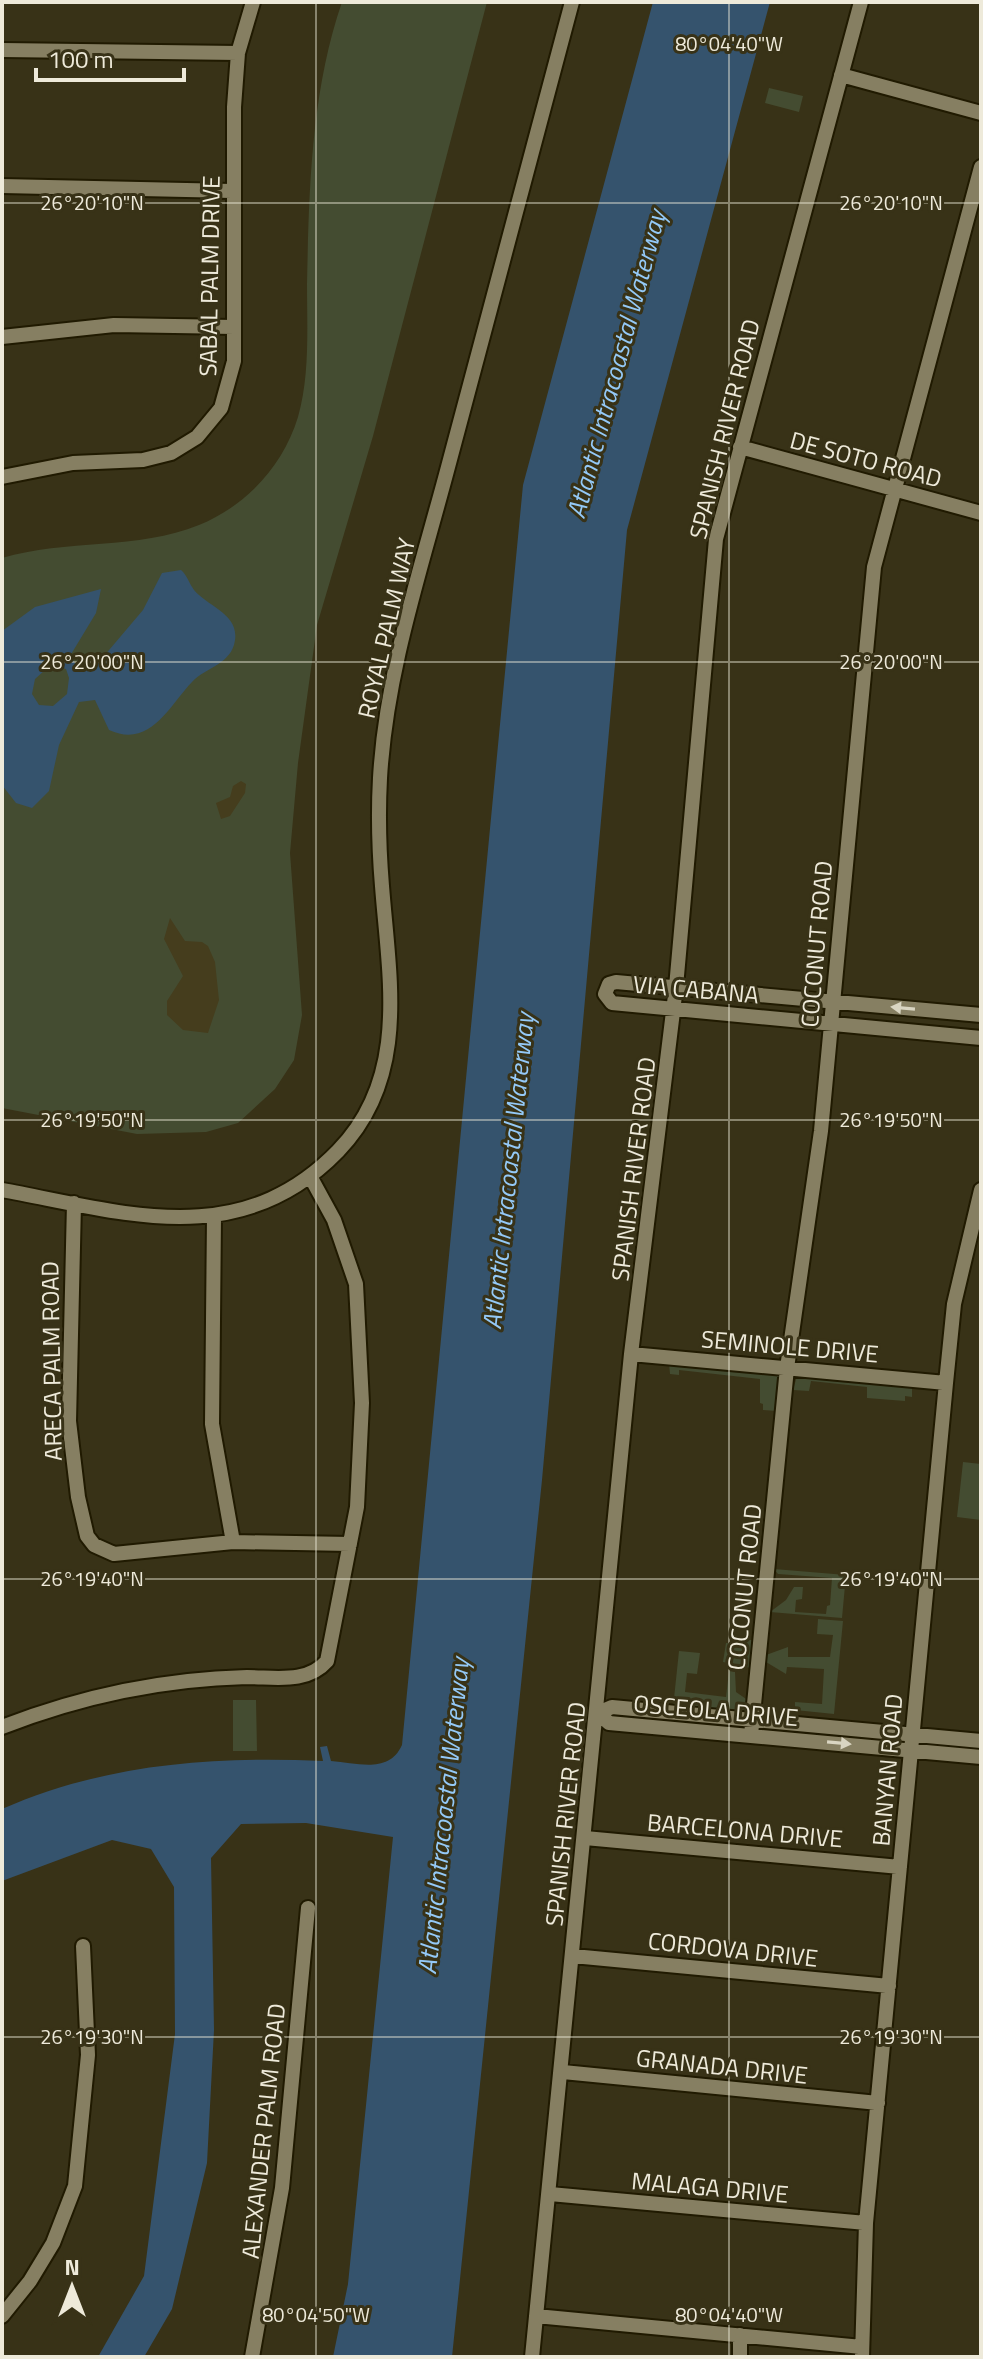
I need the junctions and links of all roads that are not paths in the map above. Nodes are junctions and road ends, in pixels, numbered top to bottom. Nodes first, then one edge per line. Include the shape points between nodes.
1 (253, 2) edge
2 (572, 2) edge
3 (861, 2) edge
4 (2, 50) edge
5 (238, 53) junction
6 (841, 75) junction
7 (981, 113) edge
8 (981, 167) edge
9 (2, 186) edge
10 (232, 191) junction
11 (234, 327) junction
12 (3, 333) edge
13 (740, 447) junction
14 (2, 477) edge
15 (893, 489) junction
16 (981, 513) edge
17 (676, 987) junction
18 (833, 1001) junction
19 (674, 1010) junction
20 (981, 1015) edge
21 (831, 1024) junction
22 (981, 1038) edge
23 (310, 1176) junction
24 (2, 1190) edge
25 (981, 1190) edge
26 (74, 1203) junction
27 (214, 1217) junction
28 (631, 1354) junction
29 (787, 1368) junction
30 (946, 1383) junction
31 (233, 1542) junction
32 (350, 1544) junction
33 (598, 1713) junction
34 (4, 1721) edge
35 (752, 1728) junction
36 (981, 1741) edge
37 (912, 1743) junction
38 (981, 1757) edge
39 (585, 1838) junction
40 (900, 1867) junction
41 (308, 1908) dead end
42 (83, 1946) dead end
43 (573, 1956) junction
44 (889, 1986) junction
45 (563, 2072) junction
46 (878, 2103) junction
47 (550, 2194) junction
48 (866, 2223) junction
49 (2, 2316) edge
50 (536, 2316) junction
51 (740, 2335) junction
52 (862, 2352) edge
53 (252, 2357) edge
54 (532, 2357) edge
55 (740, 2357) edge

1 - 5 street, SABAL PALM DRIVE
2 - 23 street, ROYAL PALM WAY via 390,692 379,815 392,1001 385,1067 357,1126
3 - 6 street, SPANISH RIVER ROAD
4 - 5 street
5 - 10 street, SABAL PALM DRIVE
6 - 7 street
6 - 13 street, SPANISH RIVER ROAD
8 - 15 street, COCONUT ROAD
9 - 10 street
10 - 11 street, SABAL PALM DRIVE
11 - 12 street via 114,325
11 - 14 street, SABAL PALM DRIVE via 226,399 189,443 152,459 73,463
13 - 15 street, DE SOTO ROAD
13 - 17 street, SPANISH RIVER ROAD via 716,539
15 - 16 street, DE SOTO ROAD
15 - 18 street, COCONUT ROAD via 874,567
17 - 18 street, VIA CABANA
17 - 19 street, SPANISH RIVER ROAD
17 - 19 street, VIA CABANA via 616,982 605,994 612,1003
20 -> 18 street, VIA CABANA
18 - 21 street, COCONUT ROAD
19 - 21 street, VIA CABANA
19 - 28 street, SPANISH RIVER ROAD
21 - 22 street, VIA CABANA
21 - 29 street, COCONUT ROAD
23 - 27 street, ROYAL PALM WAY via 265,1202
23 - 32 street via 334,1220 356,1284 362,1456
24 - 26 street, ROYAL PALM WAY
25 - 30 street, BANYAN ROAD via 956,1292
26 - 27 street, ROYAL PALM WAY via 157,1218
26 - 31 street, ARECA PALM ROAD via 69,1421 87,1536 114,1554
27 - 31 street via 212,1424
28 - 29 street, SEMINOLE DRIVE
28 - 33 street, SPANISH RIVER ROAD
29 - 30 street, SEMINOLE DRIVE
29 - 35 street, COCONUT ROAD
30 - 37 street, BANYAN ROAD
31 - 32 street, ARECA PALM ROAD
32 - 34 street via 331,1651 317,1671 300,1677 203,1680 148,1688
33 - 35 street, OSCEOLA DRIVE via 612,1707
33 - 39 street, SPANISH RIVER ROAD
35 - 37 street, OSCEOLA DRIVE
36 - 37 street, OSCEOLA DRIVE
37 - 38 street, OSCEOLA DRIVE
37 - 40 street, BANYAN ROAD
39 - 40 street, BARCELONA DRIVE
39 - 43 street, SPANISH RIVER ROAD
40 - 44 street, BANYAN ROAD
41 - 53 street, ALEXANDER PALM ROAD via 282,2188
42 - 49 street via 88,2055 75,2186 53,2243
43 - 44 street, CORDOVA DRIVE
43 - 45 street, SPANISH RIVER ROAD
44 - 46 street, BANYAN ROAD
45 - 46 street, GRANADA DRIVE
45 - 47 street, SPANISH RIVER ROAD
46 - 48 street, BANYAN ROAD
47 - 48 street, MALAGA DRIVE
47 - 50 street, SPANISH RIVER ROAD
48 - 52 street, BANYAN ROAD
50 - 51 street
50 - 54 street, SPANISH RIVER ROAD
51 - 52 street
51 - 55 street

